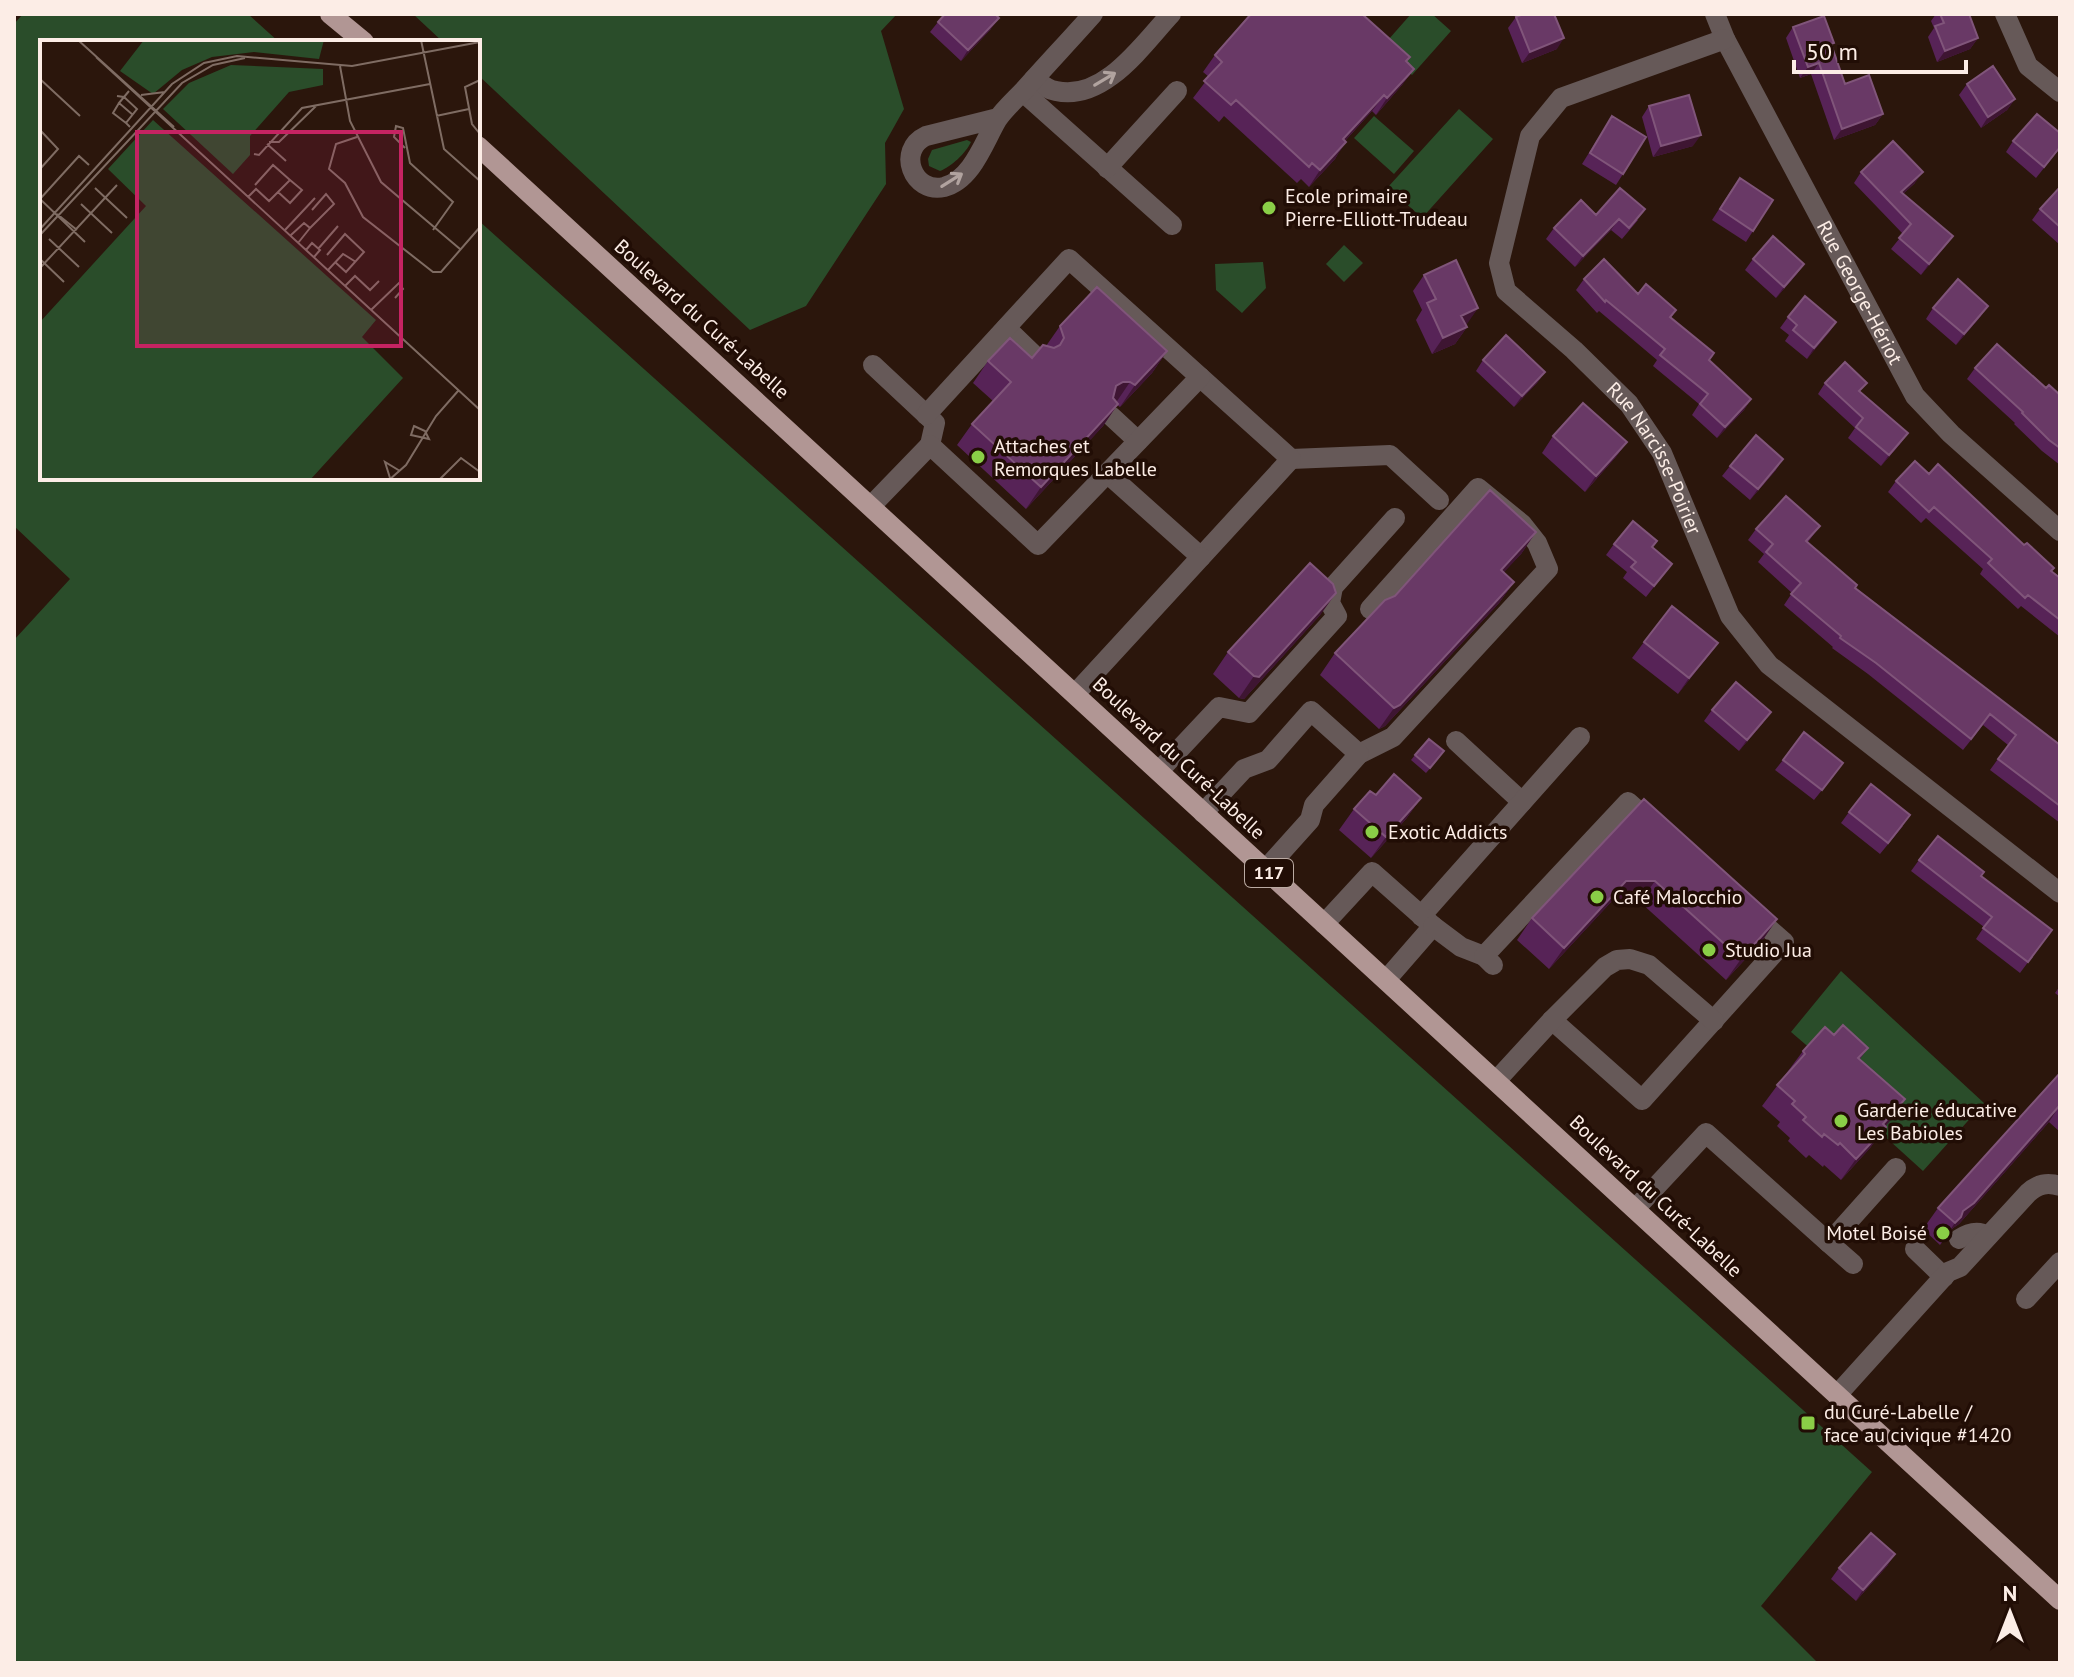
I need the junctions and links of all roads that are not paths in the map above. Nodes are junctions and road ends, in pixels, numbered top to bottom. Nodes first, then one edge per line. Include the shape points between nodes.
1 (330, 14) edge
2 (1093, 14) edge
3 (1171, 14) edge
4 (1715, 14) edge
5 (2005, 14) edge
6 (350, 28) edge
7 (1725, 39) junction
8 (1028, 85) junction
9 (1177, 91) dead end
10 (2060, 92) edge
11 (998, 118) dead end
12 (480, 148) edge
13 (1107, 168) junction
14 (1172, 225) dead end
15 (1006, 328) junction
16 (1036, 357) edge
17 (873, 365) dead end
18 (1200, 377) junction
19 (926, 415) junction
20 (1111, 416) edge
21 (1138, 441) junction
22 (930, 445) junction
23 (1291, 459) junction
24 (1107, 473) junction
25 (1439, 500) dead end
26 (871, 506) junction
27 (1395, 518) dead end
28 (2060, 531) edge
29 (1201, 557) junction
30 (1370, 609) dead end
31 (1075, 694) junction
32 (1580, 737) dead end
33 (1456, 741) dead end
34 (1359, 754) junction
35 (1159, 771) junction
36 (1522, 802) junction
37 (1203, 813) junction
38 (1673, 842) edge
39 (1266, 869) junction
40 (2060, 893) edge
41 (1740, 902) edge
42 (1427, 921) junction
43 (1324, 924) junction
44 (1386, 980) junction
45 (1552, 1020) junction
46 (1714, 1021) junction
47 (1496, 1081) junction
48 (1896, 1168) dead end
49 (2060, 1186) edge
50 (1635, 1209) junction
51 (1988, 1236) junction
52 (1829, 1243) junction
53 (1915, 1249) dead end
54 (2060, 1262) edge
55 (1853, 1264) dead end
56 (1944, 1277) junction
57 (2026, 1299) dead end
58 (1837, 1395) junction
59 (2060, 1600) edge

1 - 6 main road
2 - 8 street
8 -> 3 street via 1064,92 1104,81
4 - 7 street, Rue George-Hériot
5 - 10 street via 2028,66
7 - 28 street, Rue George-Hériot via 1915,396
7 - 40 street, Rue Narcisse-Poirier via 1561,98 1530,136 1499,263 1506,291 1629,404 1662,453 1730,616 1769,665
8 - 11 street
8 - 13 street
9 - 13 street
12 - 26 main road, Boulevard du Curé-Labelle / 117
13 - 14 street
15 - 16 street
15 - 18 street via 1069,259
15 - 19 street
17 - 19 street
18 - 21 street
18 - 23 street
19 - 22 street via 935,423
20 - 21 street
21 - 24 street
22 - 24 street via 1038,545
22 - 26 street
23 - 25 street via 1390,455
23 - 29 street
24 - 29 street
26 - 31 main road, Boulevard du Curé-Labelle / 117
27 - 35 street via 1333,587 1330,603 1337,616 1249,713 1219,707
29 - 31 street
30 - 34 street via 1478,488 1522,524 1548,569 1393,737
31 - 35 main road, Boulevard du Curé-Labelle / 117
32 - 36 street
33 - 36 street
34 - 37 street via 1311,711 1268,760 1244,769
34 - 39 street
35 - 37 main road, Boulevard du Curé-Labelle / 117
36 - 42 street
37 - 39 main road, Boulevard du Curé-Labelle / 117
38 - 42 street via 1628,802 1488,960
39 - 43 main road, Boulevard du Curé-Labelle / 117
41 - 46 street via 1784,942
42 - 43 street via 1372,872
42 - 44 street
43 - 44 main road, Boulevard du Curé-Labelle / 117
44 - 47 main road, Boulevard du Curé-Labelle / 117
45 - 46 street via 1605,967 1630,959 1655,969
45 - 46 street via 1642,1100
45 - 47 street
47 - 50 main road, Boulevard du Curé-Labelle / 117
48 - 52 street
49 - 51 street via 2032,1190
50 - 52 street via 1706,1133
50 - 58 main road, Boulevard du Curé-Labelle / 117
51 - 56 street
51 - 56 street via 1969,1233 1954,1243 1941,1262
52 - 55 street
53 - 56 street
54 - 57 street
56 - 58 street
58 - 59 main road, Boulevard du Curé-Labelle / 117

